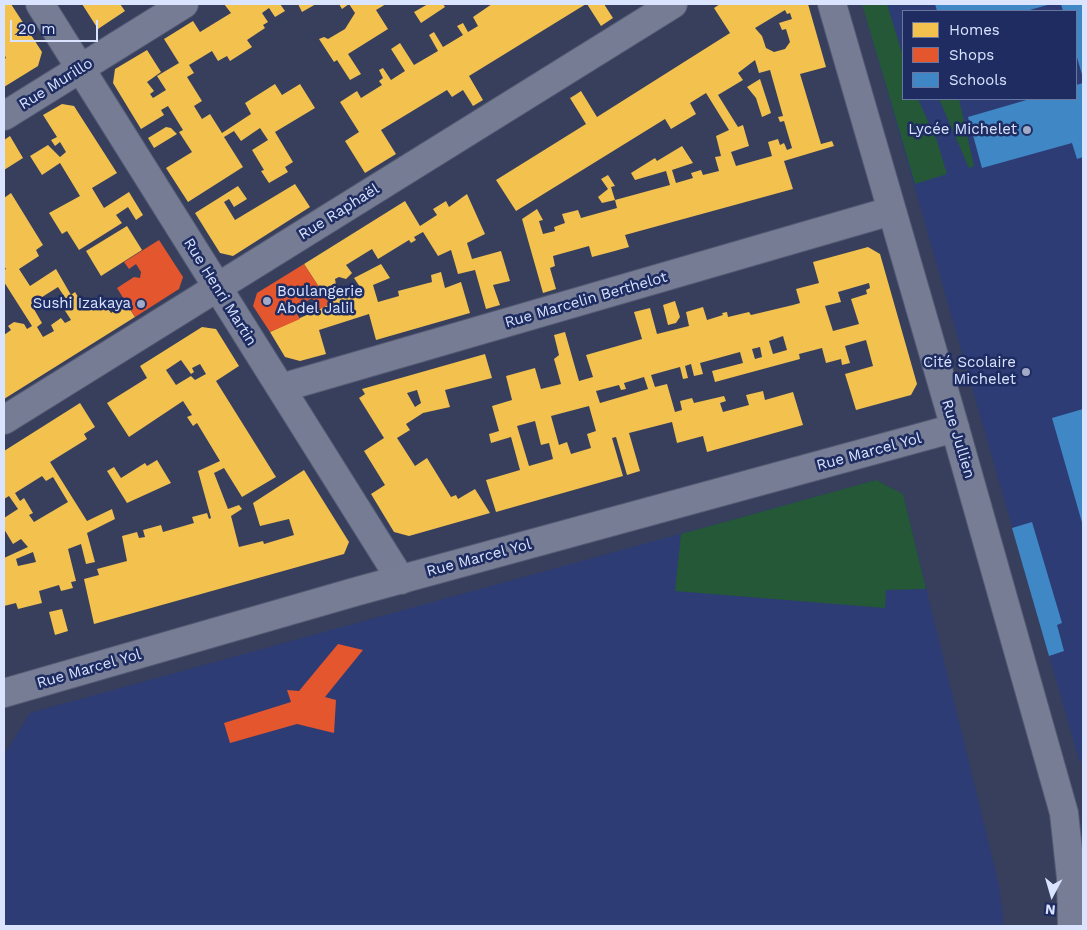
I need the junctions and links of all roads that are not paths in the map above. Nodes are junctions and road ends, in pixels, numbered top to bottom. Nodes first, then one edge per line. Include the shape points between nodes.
1 (40, 4) edge
2 (184, 4) edge
3 (673, 4) edge
4 (832, 4) edge
5 (80, 69) junction
6 (4, 116) edge
7 (891, 211) junction
8 (217, 287) junction
9 (281, 388) junction
10 (4, 420) edge
11 (955, 428) junction
12 (401, 580) junction
13 (4, 693) edge
14 (1064, 813) junction
15 (1083, 854) edge
16 (1071, 878) junction
17 (1083, 903) edge
18 (1072, 926) edge

1 - 5 street, Rue Henri Martin
2 - 5 street, Rue Murillo
3 - 8 street, Rue Raphaël
4 - 7 street, Rue Jullien
5 - 6 street, Rue Murillo
5 - 8 street, Rue Henri Martin
7 - 9 street, Rue Marcelin Berthelot
7 - 11 street, Rue Jullien
8 - 9 street, Rue Henri Martin
8 - 10 street, Rue Raphaël
9 - 12 street, Rue Henri Martin
11 - 12 street, Rue Marcel Yol
11 - 14 street, Rue Jullien
12 - 13 street, Rue Marcel Yol
14 - 15 street
14 - 16 street, Rue Jullien
16 - 17 street
16 - 18 street

